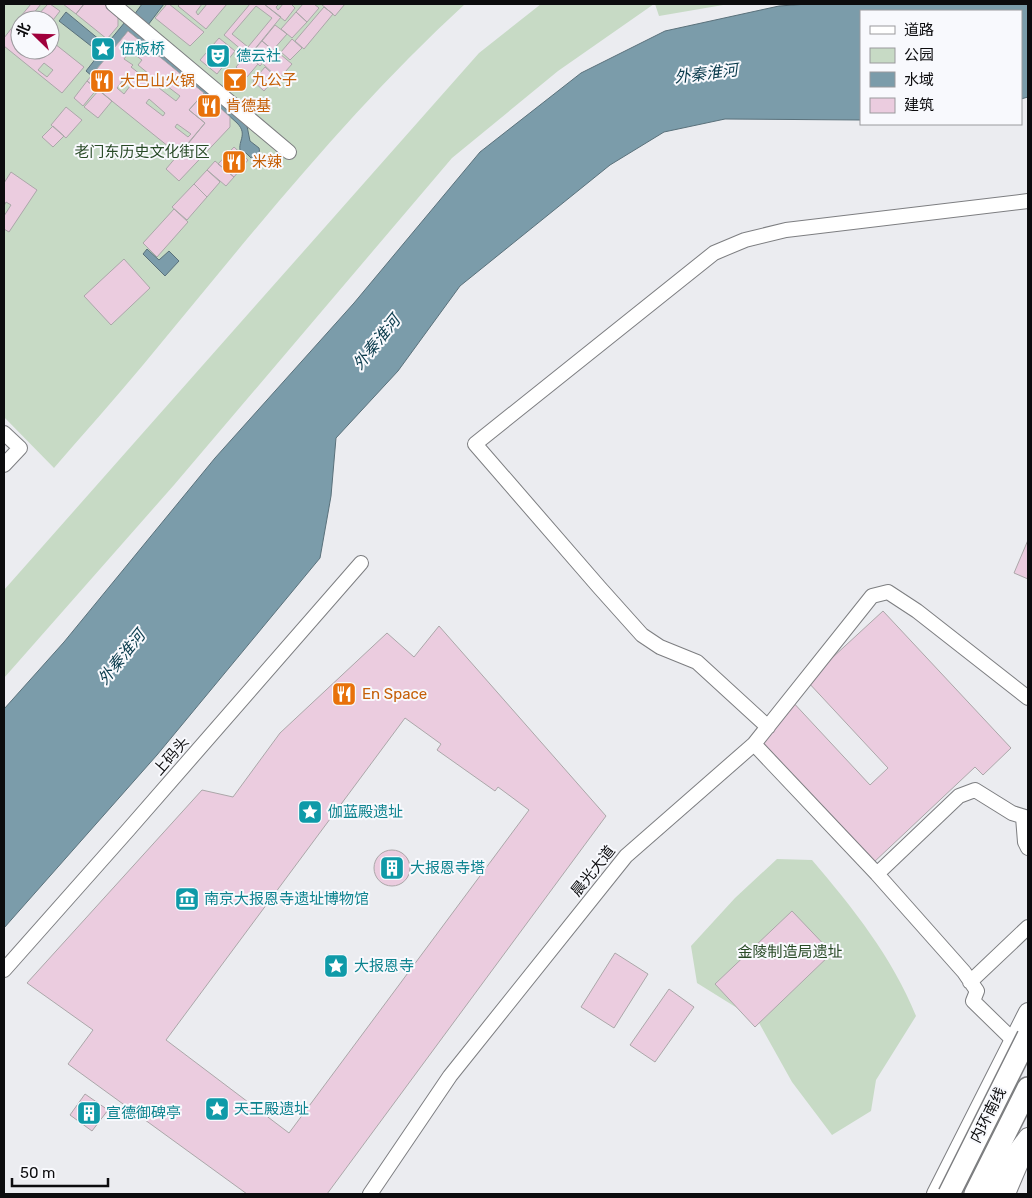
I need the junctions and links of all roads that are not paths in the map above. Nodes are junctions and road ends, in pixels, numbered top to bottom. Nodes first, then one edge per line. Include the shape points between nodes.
1 (113, 4) edge
2 (288, 152) dead end
3 (1028, 201) edge
4 (4, 433) edge
5 (4, 465) edge
6 (361, 563) dead end
7 (1028, 698) edge
8 (768, 727) junction
9 (754, 744) junction
10 (1025, 818) edge
11 (1028, 848) edge
12 (877, 874) junction
13 (1028, 927) edge
14 (4, 970) edge
15 (970, 982) junction
16 (1028, 1012) edge
17 (1024, 1041) edge
18 (1028, 1088) edge
19 (1028, 1137) edge
20 (1028, 1147) edge
21 (990, 1162) junction
22 (370, 1194) edge
23 (936, 1194) edge
24 (949, 1194) edge
25 (975, 1194) edge
26 (980, 1194) edge
27 (993, 1194) edge
28 (1008, 1194) edge

1 - 2 street
3 - 8 street via 786,230 745,240 714,253 475,444 642,635 660,647 697,662
4 - 5 street via 20,448
6 - 14 street, 上码头
7 - 8 street, 晨光大道 via 888,592 872,596
8 - 9 street, 晨光大道
9 - 12 street
9 - 22 street, 晨光大道 via 626,856 450,1076
10 - 11 street
10 - 12 street via 975,790 959,796
12 - 15 street
13 - 15 street
15 - 17 street via 977,991 973,1001
16 - 17 main road
17 - 23 main road
17 - 24 highway, 内环南线, bridge
18 - 21 highway, 内环南线
19 - 27 main road via 1010,1161
20 - 28 street
21 - 25 highway, 内环南线
21 - 26 highway

